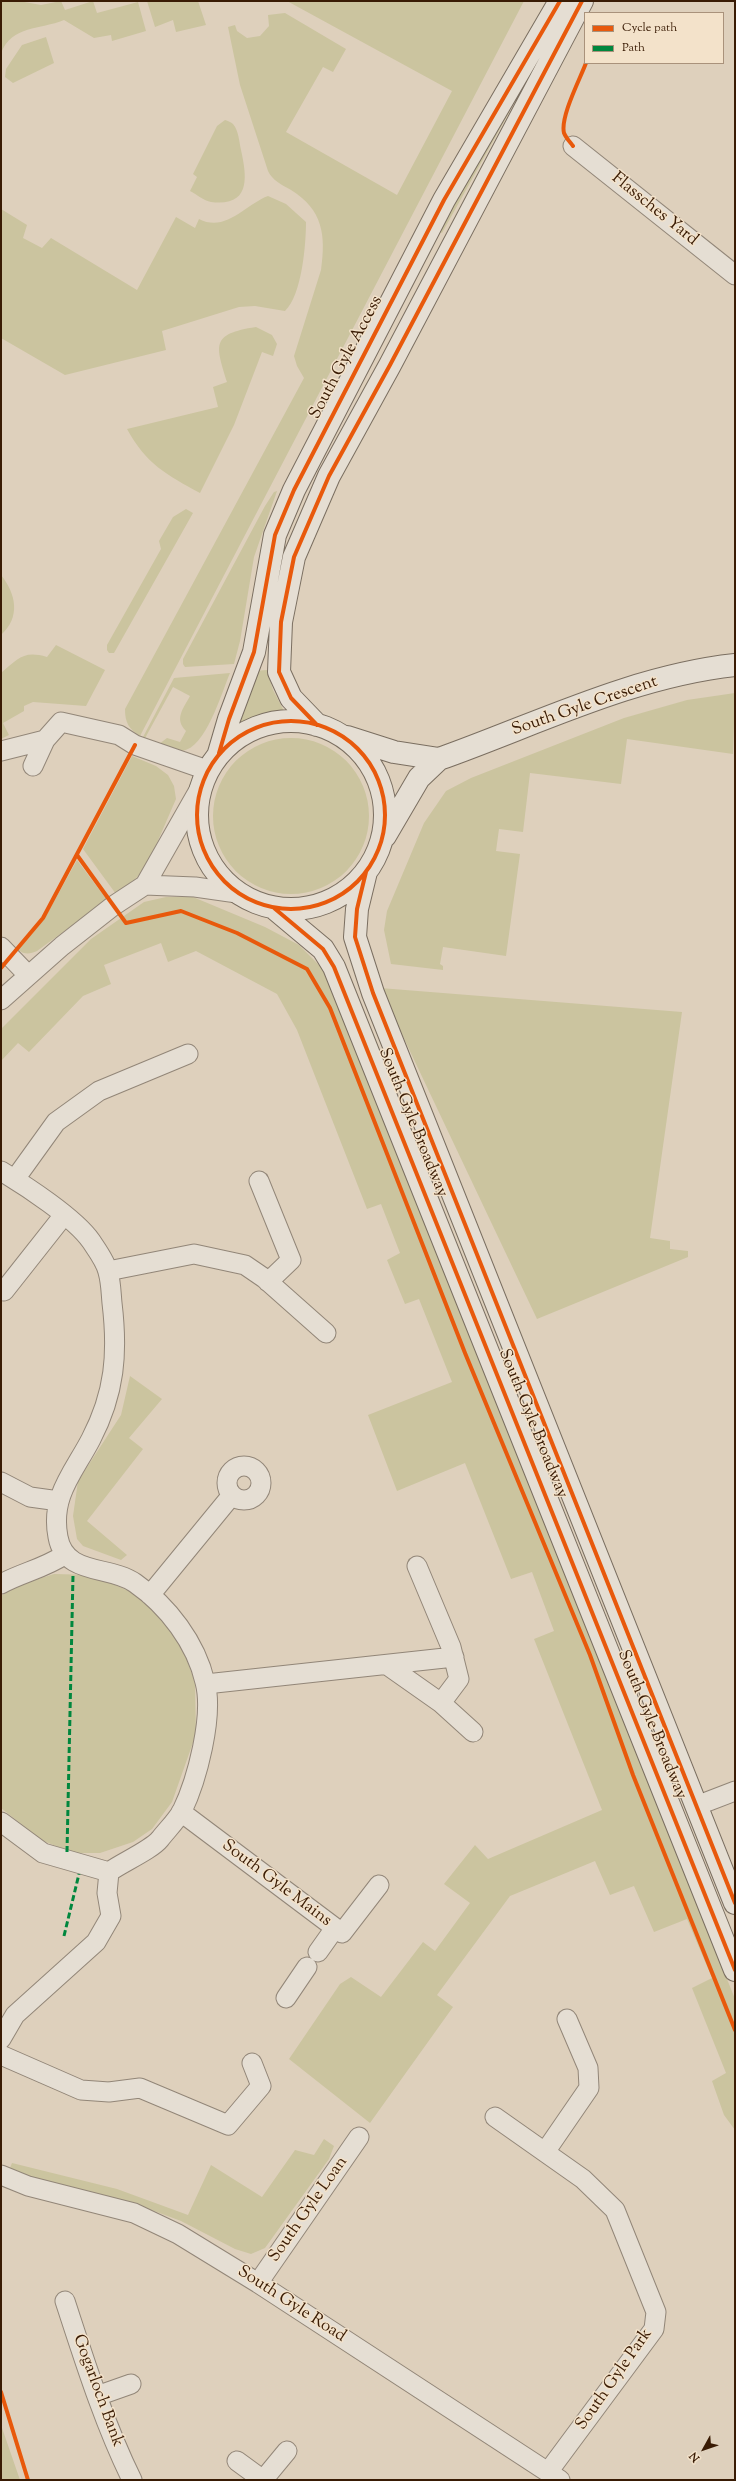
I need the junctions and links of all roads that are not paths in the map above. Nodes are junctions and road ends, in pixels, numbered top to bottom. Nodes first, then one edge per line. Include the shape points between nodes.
1 (560, 1) edge
2 (582, 1) edge
3 (573, 146) dead end
4 (735, 275) edge
5 (735, 665) edge
6 (317, 724) junction
7 (340, 735) junction
8 (45, 740) junction
9 (1, 751) edge
10 (439, 759) junction
11 (33, 766) dead end
12 (209, 771) junction
13 (381, 844) junction
14 (366, 872) junction
15 (145, 885) junction
16 (237, 893) junction
17 (274, 908) junction
18 (1, 947) edge
19 (28, 975) junction
20 (1, 1000) edge
21 (188, 1054) dead end
22 (8, 1175) edge
23 (259, 1181) dead end
24 (64, 1215) junction
25 (108, 1271) junction
26 (268, 1282) junction
27 (1, 1289) edge
28 (326, 1333) dead end
29 (1, 1482) edge
30 (232, 1495) dead end
31 (59, 1501) junction
32 (64, 1555) junction
33 (418, 1566) dead end
34 (1, 1584) edge
35 (150, 1594) junction
36 (454, 1657) junction
37 (387, 1665) junction
38 (206, 1684) junction
39 (441, 1703) junction
40 (473, 1732) dead end
41 (735, 1791) edge
42 (696, 1806) junction
43 (181, 1812) junction
44 (673, 1816) junction
45 (1, 1822) edge
46 (109, 1872) junction
47 (379, 1885) dead end
48 (735, 1903) edge
49 (335, 1928) junction
50 (735, 1970) edge
51 (286, 1998) dead end
52 (568, 2019) dead end
53 (1, 2039) edge
54 (1, 2055) edge
55 (252, 2063) dead end
56 (495, 2117) dead end
57 (359, 2137) dead end
58 (545, 2152) junction
59 (1, 2175) edge
60 (258, 2283) junction
61 (65, 2301) dead end
62 (131, 2384) dead end
63 (97, 2396) junction
64 (287, 2451) dead end
65 (237, 2461) dead end
66 (554, 2476) edge
67 (132, 2480) edge
68 (263, 2480) edge

1 - 12 street, South Gyle Access via 444,200 294,490 275,535 254,652
2 - 6 street via 329,476 294,557 281,622 278,672 291,698
3 - 4 street, Flassches Yard
5 - 10 street, South Gyle Crescent via 689,672 620,692
6 - 7 street
6 - 12 street via 290,721 264,724 239,736
7 - 10 street, South Gyle Crescent via 394,752
7 - 13 street via 359,750 374,770 382,793 385,819
8 - 9 street
8 - 11 street
8 - 12 street via 61,722 119,735 135,745
10 - 13 street, South Gyle Crescent via 419,778
12 - 15 street
12 - 16 street, South Gyle Access via 196,818 202,847 216,873
13 - 14 street, South Gyle Crescent
14 - 17 street via 348,890 326,903 300,909
14 - 42 street, South Gyle Broadway via 357,909 355,937 364,968
15 - 16 street via 195,887
15 - 19 street via 113,906
16 - 17 street, South Gyle Access via 255,903
17 - 44 street, South Gyle Broadway via 323,949 334,967
18 - 19 street
19 - 20 street
21 - 22 street via 98,1091 56,1122
22 - 24 street
23 - 26 street via 291,1260
24 - 25 street via 90,1239
24 - 27 street via 4,1291
25 - 26 street via 194,1254 245,1265
25 - 31 street via 116,1338 114,1377 105,1410 90,1441 67,1478
26 - 28 street
29 - 31 street via 30,1497
30 - 35 street
31 - 32 street via 58,1536
32 - 34 street via 54,1562 15,1576
32 - 35 street via 79,1566 102,1570 132,1581
33 - 36 street
35 - 38 street via 193,1648
36 - 37 street
36 - 39 street via 459,1679
37 - 38 street
37 - 39 street
38 - 43 street via 206,1732 197,1772
39 - 40 street
41 - 42 street
42 - 44 street, South Gyle Broadway
42 - 48 street, South Gyle Broadway
43 - 46 street via 158,1841
43 - 49 street, South Gyle Mains
44 - 50 street, South Gyle Broadway
45 - 46 street via 42,1853 59,1860
46 - 53 street via 107,1893 111,1916 96,1942 15,2015
47 - 49 street, South Gyle Mains via 342,1933
49 - 51 street
52 - 58 street via 588,2068 589,2088
54 - 55 street via 81,2090 109,2092 140,2088 228,2125 261,2086
56 - 58 street, South Gyle Park
57 - 60 street, South Gyle Loan
58 - 66 street, South Gyle Park via 583,2179 615,2210 656,2312 654,2329 650,2336
59 - 60 street, South Gyle Road via 28,2186 134,2213 178,2234
60 - 66 street, South Gyle Road
61 - 63 street, Gogarloch Bank
62 - 63 street
63 - 67 street, Gogarloch Bank
64 - 68 street
65 - 68 street

